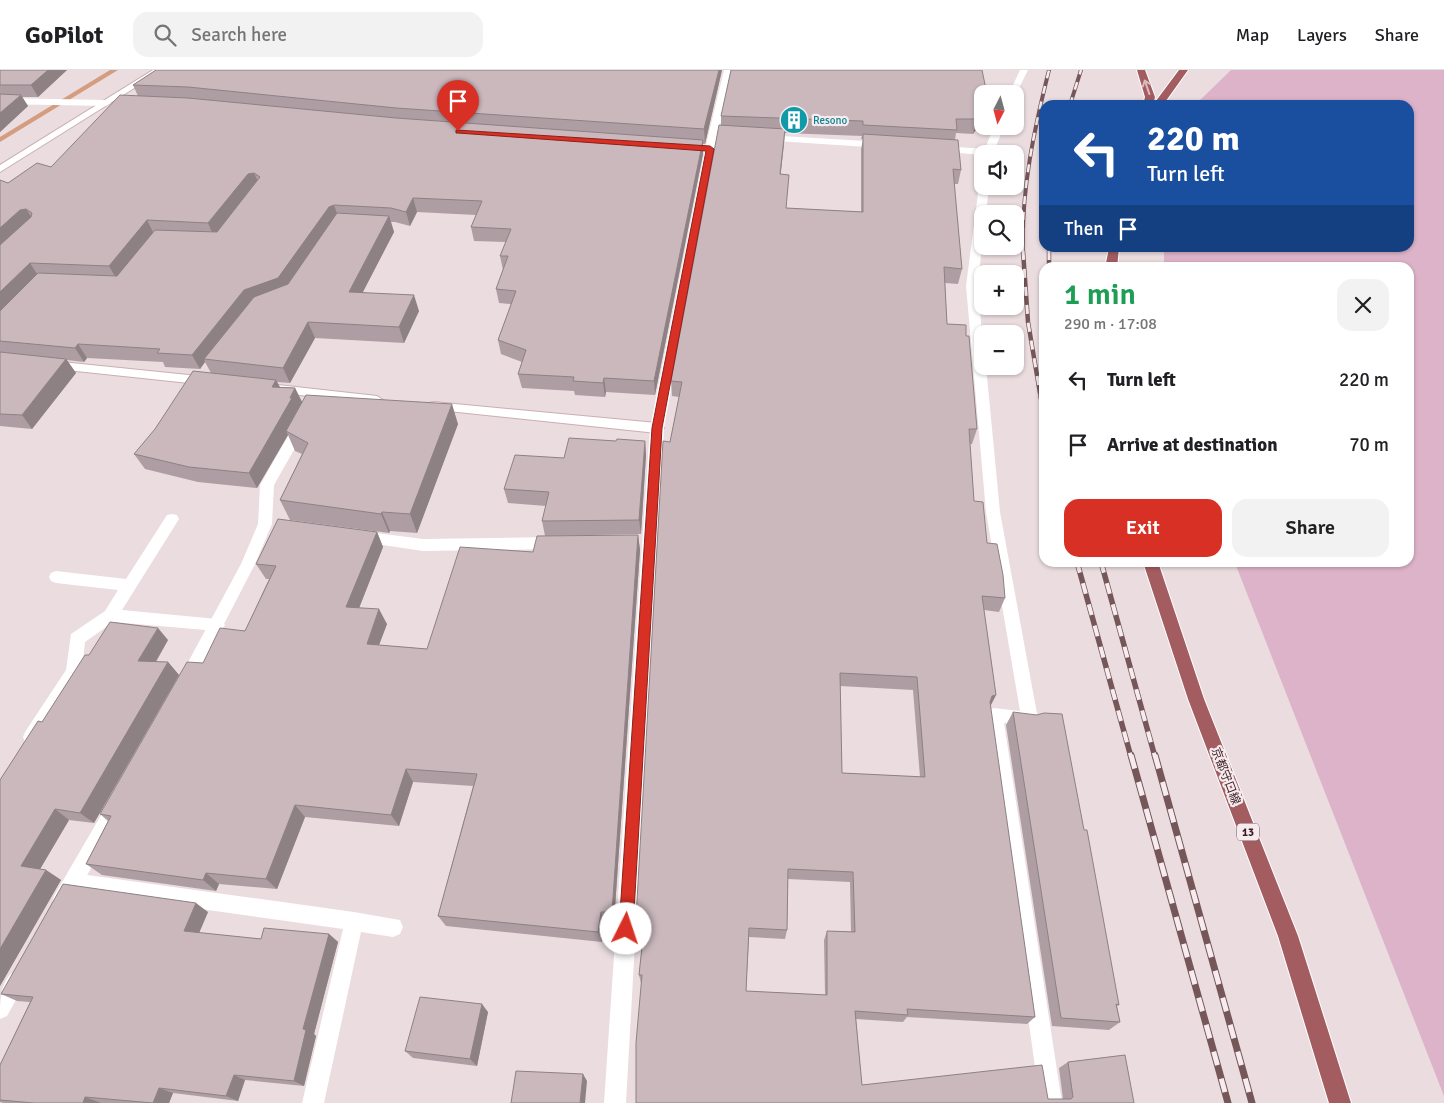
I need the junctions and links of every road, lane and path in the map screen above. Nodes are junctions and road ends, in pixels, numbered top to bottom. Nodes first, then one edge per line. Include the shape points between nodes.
1 (159, 70) edge
2 (728, 70) edge
3 (1024, 70) edge
4 (1141, 70) edge
5 (1184, 70) edge
6 (1017, 85) edge
7 (1149, 100) edge
8 (1162, 100) edge
9 (0, 101) edge
10 (106, 103) junction
11 (126, 104) edge
12 (753, 137) edge
13 (890, 146) edge
14 (929, 148) edge
15 (974, 152) edge
16 (0, 169) edge
17 (983, 195) edge
18 (38, 363) edge
19 (212, 366) edge
20 (200, 380) junction
21 (220, 382) edge
22 (270, 388) edge
23 (319, 394) junction
24 (388, 401) edge
25 (418, 404) edge
26 (657, 428) junction
27 (172, 520) dead end
28 (344, 535) edge
29 (571, 543) edge
30 (1152, 567) edge
31 (56, 577) dead end
32 (130, 585) junction
33 (110, 614) junction
34 (217, 625) junction
35 (178, 694) edge
36 (21, 751) edge
37 (126, 788) edge
38 (73, 882) junction
39 (54, 916) edge
40 (354, 921) junction
41 (393, 927) dead end
42 (24, 966) edge
43 (0, 1009) edge
44 (313, 1103) edge
45 (615, 1103) edge
46 (1051, 1103) edge
47 (1340, 1103) edge

1 - 10 street
2 - 26 street via 718,135 706,148
3 - 6 street
7 -> 4 main road
5 - 8 main road
9 - 10 street
10 - 11 street
10 - 16 street
12 - 13 street
14 - 15 street
17 - 46 street via 972,286 992,512 1030,719 994,715
18 - 20 street
19 - 20 street
20 - 21 street
22 - 23 street
23 - 24 street
23 - 34 street via 267,485 270,525
25 - 26 street
26 - 45 street via 645,542
27 - 32 street
28 - 29 street via 423,545
30 - 47 main road, 京都守口線 / 13 via 1196,699 1288,936
31 - 32 street
32 - 33 street
33 - 34 street
33 - 36 street via 77,639 74,671
34 - 35 street
37 - 38 street
38 - 39 street
38 - 40 street
40 - 41 street
40 - 44 street
42 - 43 street

